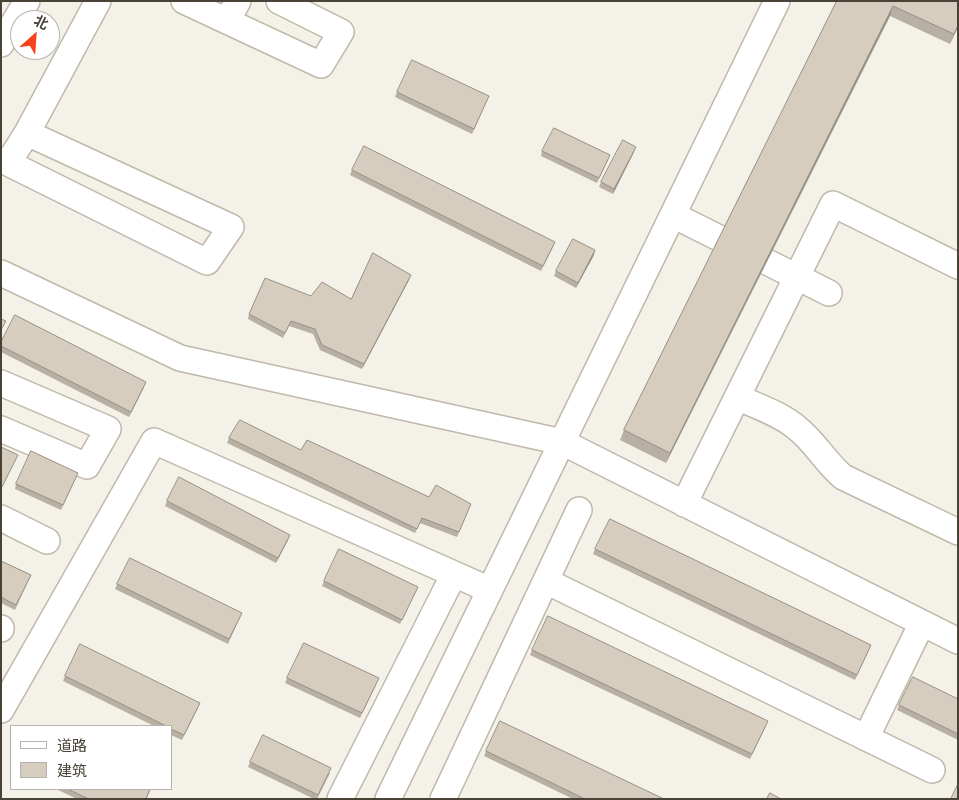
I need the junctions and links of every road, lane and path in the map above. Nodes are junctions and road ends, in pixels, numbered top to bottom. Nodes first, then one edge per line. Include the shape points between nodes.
1 (26, 1) edge
2 (98, 1) edge
3 (184, 1) edge
4 (279, 1) edge
5 (776, 1) edge
6 (232, 11) edge
7 (1, 44) edge
8 (27, 134) junction
9 (4, 162) edge
10 (139, 185) junction
11 (672, 215) junction
12 (121, 219) junction
13 (958, 266) edge
14 (1, 273) edge
15 (798, 277) junction
16 (829, 293) dead end
17 (4, 392) edge
18 (737, 397) junction
19 (1, 429) edge
20 (562, 442) junction
21 (684, 504) junction
22 (580, 510) dead end
23 (1, 518) edge
24 (958, 532) edge
25 (47, 541) dead end
26 (454, 574) junction
27 (546, 581) junction
28 (490, 590) junction
29 (922, 623) junction
30 (958, 641) edge
31 (1, 710) edge
32 (866, 738) junction
33 (932, 770) dead end
34 (340, 799) edge
35 (388, 799) edge
36 (443, 799) edge

1 - 7 street
2 - 8 street
3 - 6 street
4 - 6 street via 340,32 321,65
5 - 11 street
8 - 9 street
8 - 10 street
9 - 12 street
10 - 12 street
10 - 12 street via 231,227 207,262
11 - 15 street
11 - 20 street
13 - 15 street via 833,204
14 - 20 street via 180,358
15 - 16 street
15 - 18 street
17 - 19 street via 108,429 87,466
18 - 21 street
18 - 24 street via 766,420 796,426 843,477
20 - 21 street
20 - 28 street
21 - 29 street
22 - 27 street
23 - 25 street
26 - 28 street
26 - 31 street via 154,441
26 - 34 street
27 - 32 street
27 - 36 street
28 - 35 street
29 - 30 street
29 - 32 street
32 - 33 street

